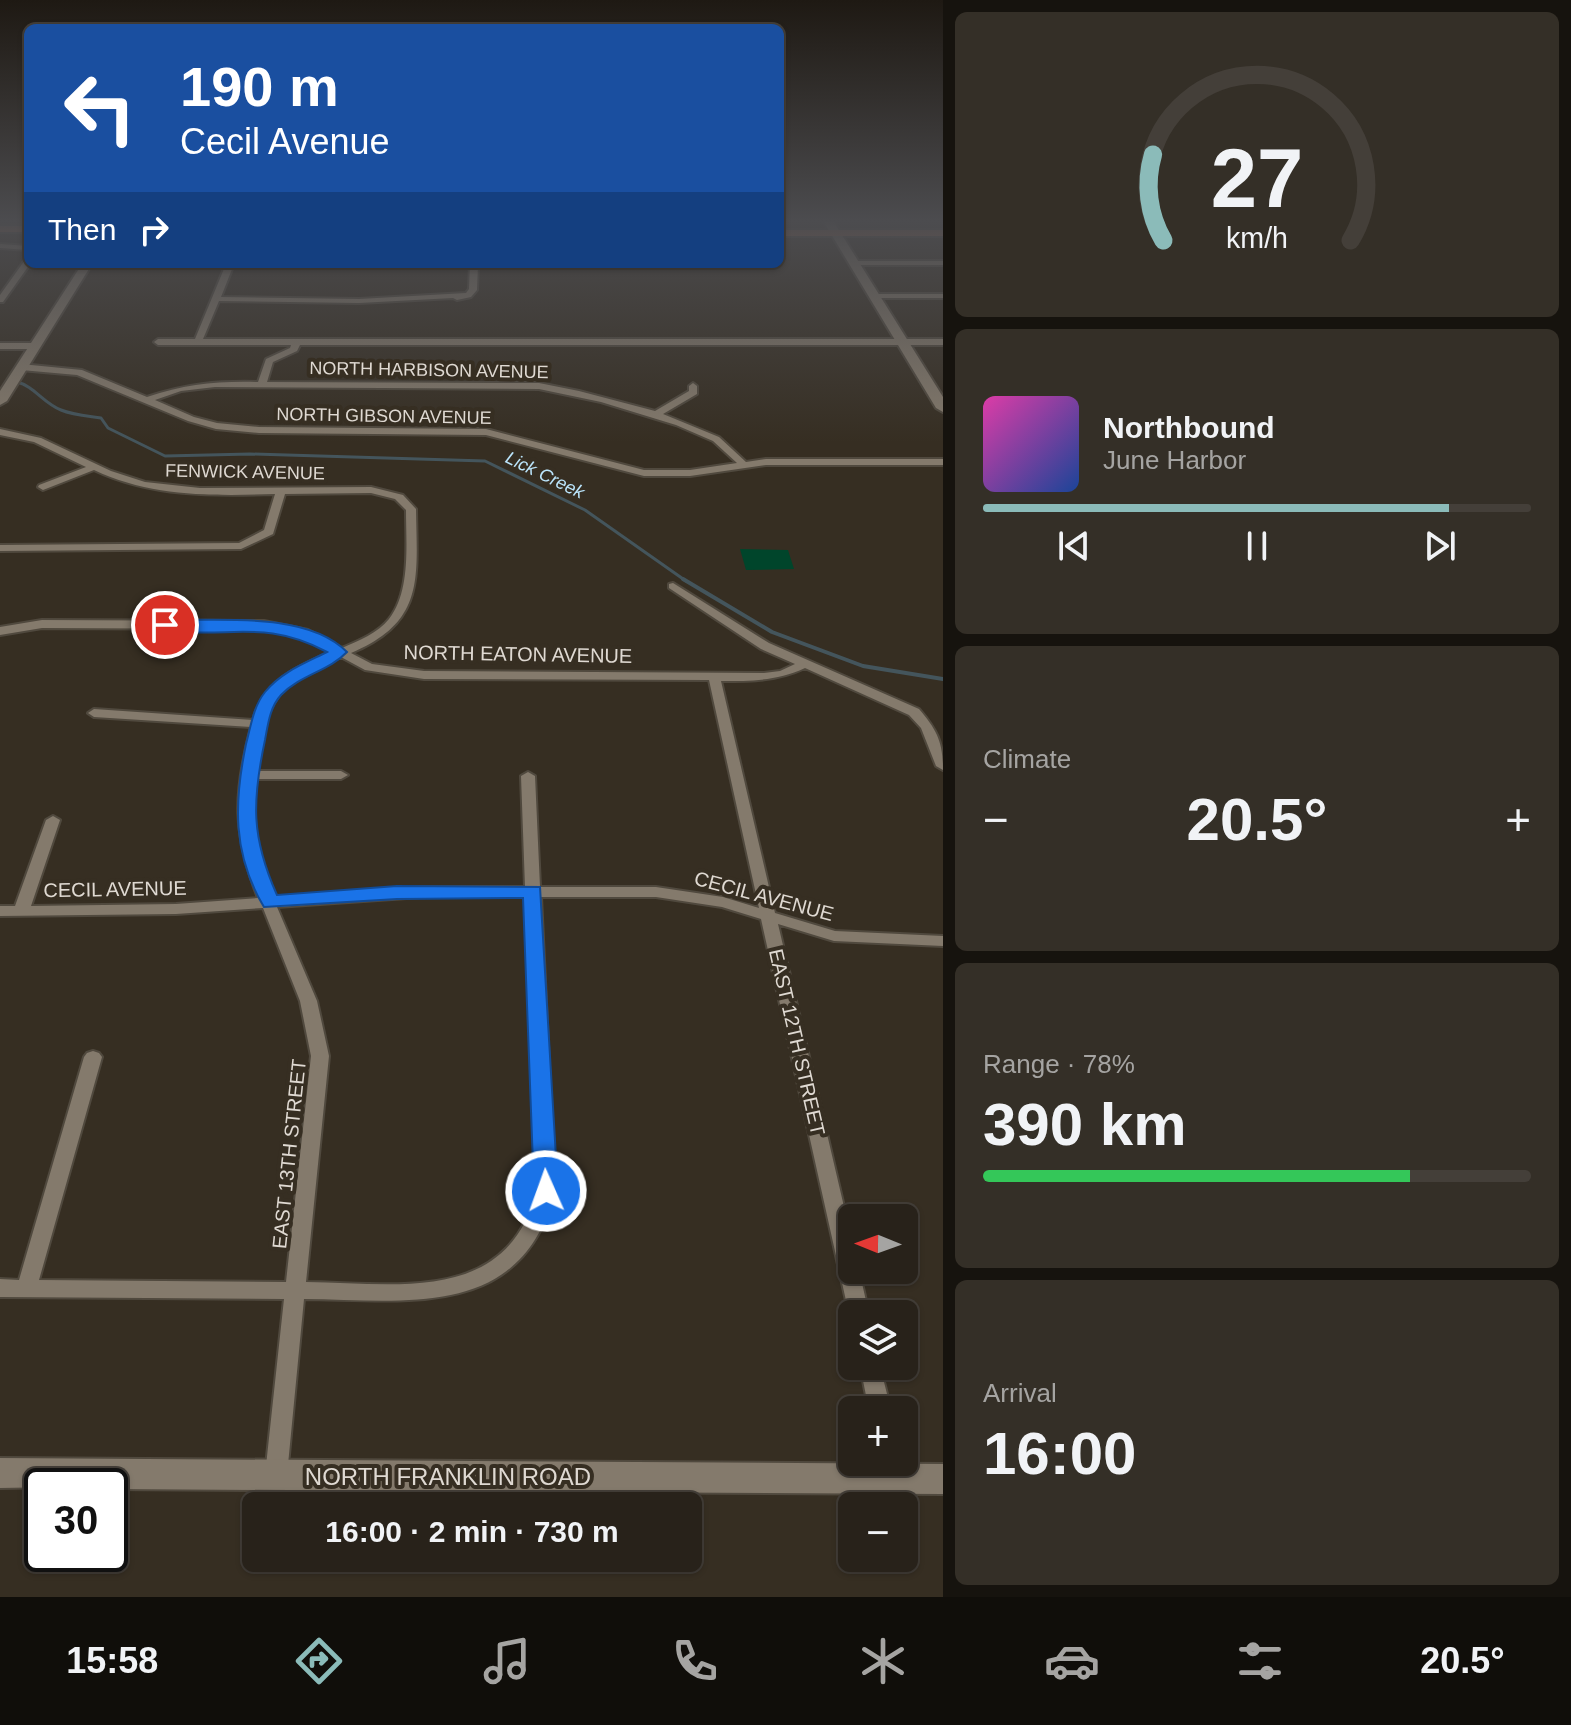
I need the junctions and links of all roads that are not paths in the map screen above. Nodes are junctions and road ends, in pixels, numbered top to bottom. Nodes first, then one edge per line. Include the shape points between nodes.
1 (68, 294) edge
2 (218, 294) edge
3 (469, 294) edge
4 (875, 296) joint
5 (943, 296) edge
6 (216, 299) junction
7 (158, 342) dead end
8 (198, 342) junction
9 (296, 342) junction
10 (903, 342) junction
11 (943, 342) edge
12 (0, 346) edge
13 (35, 346) junction
14 (21, 367) junction
15 (262, 384) junction
16 (693, 386) dead end
17 (939, 394) edge
18 (147, 400) junction
19 (0, 401) edge
20 (943, 408) edge
21 (653, 416) junction
22 (0, 432) edge
23 (943, 462) edge
24 (743, 464) junction
25 (94, 467) junction
26 (43, 487) dead end
27 (281, 490) junction
28 (403, 499) joint
29 (0, 548) edge
30 (673, 586) dead end
31 (0, 631) edge
32 (339, 652) junction
33 (803, 665) junction
34 (714, 677) junction
35 (94, 713) dead end
36 (259, 724) junction
37 (943, 766) edge
38 (248, 775) junction
39 (341, 775) dead end
40 (528, 776) dead end
41 (53, 820) dead end
42 (533, 892) junction
43 (271, 902) junction
44 (0, 911) edge
45 (21, 911) junction
46 (769, 918) junction
47 (943, 941) edge
48 (93, 1057) dead end
49 (0, 1288) edge
50 (27, 1288) junction
51 (295, 1291) junction
52 (856, 1300) edge
53 (838, 1470) edge
54 (0, 1473) edge
55 (918, 1474) edge
56 (276, 1475) junction
57 (943, 1479) edge

1 - 13 main road
2 - 6 street
3 - 6 street via 457,298
4 - 5 street
4 - 10 main road
6 - 8 street
7 - 8 street
8 - 9 street
9 - 10 street
9 - 15 street via 294,349 269,361
10 - 11 street
10 - 17 main road
12 - 13 street
13 - 14 main road
14 - 18 street, NORTH GIBSON AVENUE via 76,371
14 - 19 main road
15 - 18 street, NORTH HARBISON AVENUE via 194,386
15 - 21 street, NORTH HARBISON AVENUE via 529,385 571,391
16 - 21 street via 694,392
17 - 20 main road
18 - 24 street, NORTH GIBSON AVENUE via 235,429 493,433 636,472 682,474
21 - 24 street, NORTH HARBISON AVENUE via 715,439
22 - 25 street, FENWICK AVENUE via 30,437
23 - 24 street, NORTH GIBSON AVENUE
25 - 26 street
25 - 27 street, FENWICK AVENUE via 158,487
27 - 28 street, FENWICK AVENUE via 375,490
27 - 29 street via 269,532 241,546
28 - 32 street, EAST 13TH STREET via 411,512 403,606 383,630
30 - 33 street via 716,617
31 - 32 street, NORTH EATON AVENUE via 42,624 260,625 304,633
32 - 34 street, NORTH EATON AVENUE via 369,667 415,675
32 - 36 street, EAST 13TH STREET via 283,683 267,701
33 - 34 street, NORTH EATON AVENUE via 774,676
33 - 37 street via 920,718
34 - 46 street, EAST 12TH STREET
35 - 36 street
36 - 38 street, EAST 13TH STREET
38 - 39 street
38 - 43 street, EAST 13TH STREET via 247,837
40 - 42 street
41 - 45 street
42 - 43 street, CECIL AVENUE via 397,893
42 - 46 street, CECIL AVENUE via 681,894
42 - 51 street via 546,1185 533,1232 494,1271 451,1288 419,1293
43 - 45 street, CECIL AVENUE
43 - 51 street, EAST 13TH STREET via 308,995 320,1056
44 - 45 street, CECIL AVENUE
46 - 47 street, CECIL AVENUE via 846,938
46 - 52 street, EAST 12TH STREET
48 - 50 street
49 - 50 street
50 - 51 street
51 - 56 street, EAST 13TH STREET
53 - 56 main road, NORTH FRANKLIN ROAD
54 - 56 main road, NORTH FRANKLIN ROAD
55 - 57 main road, NORTH FRANKLIN ROAD

